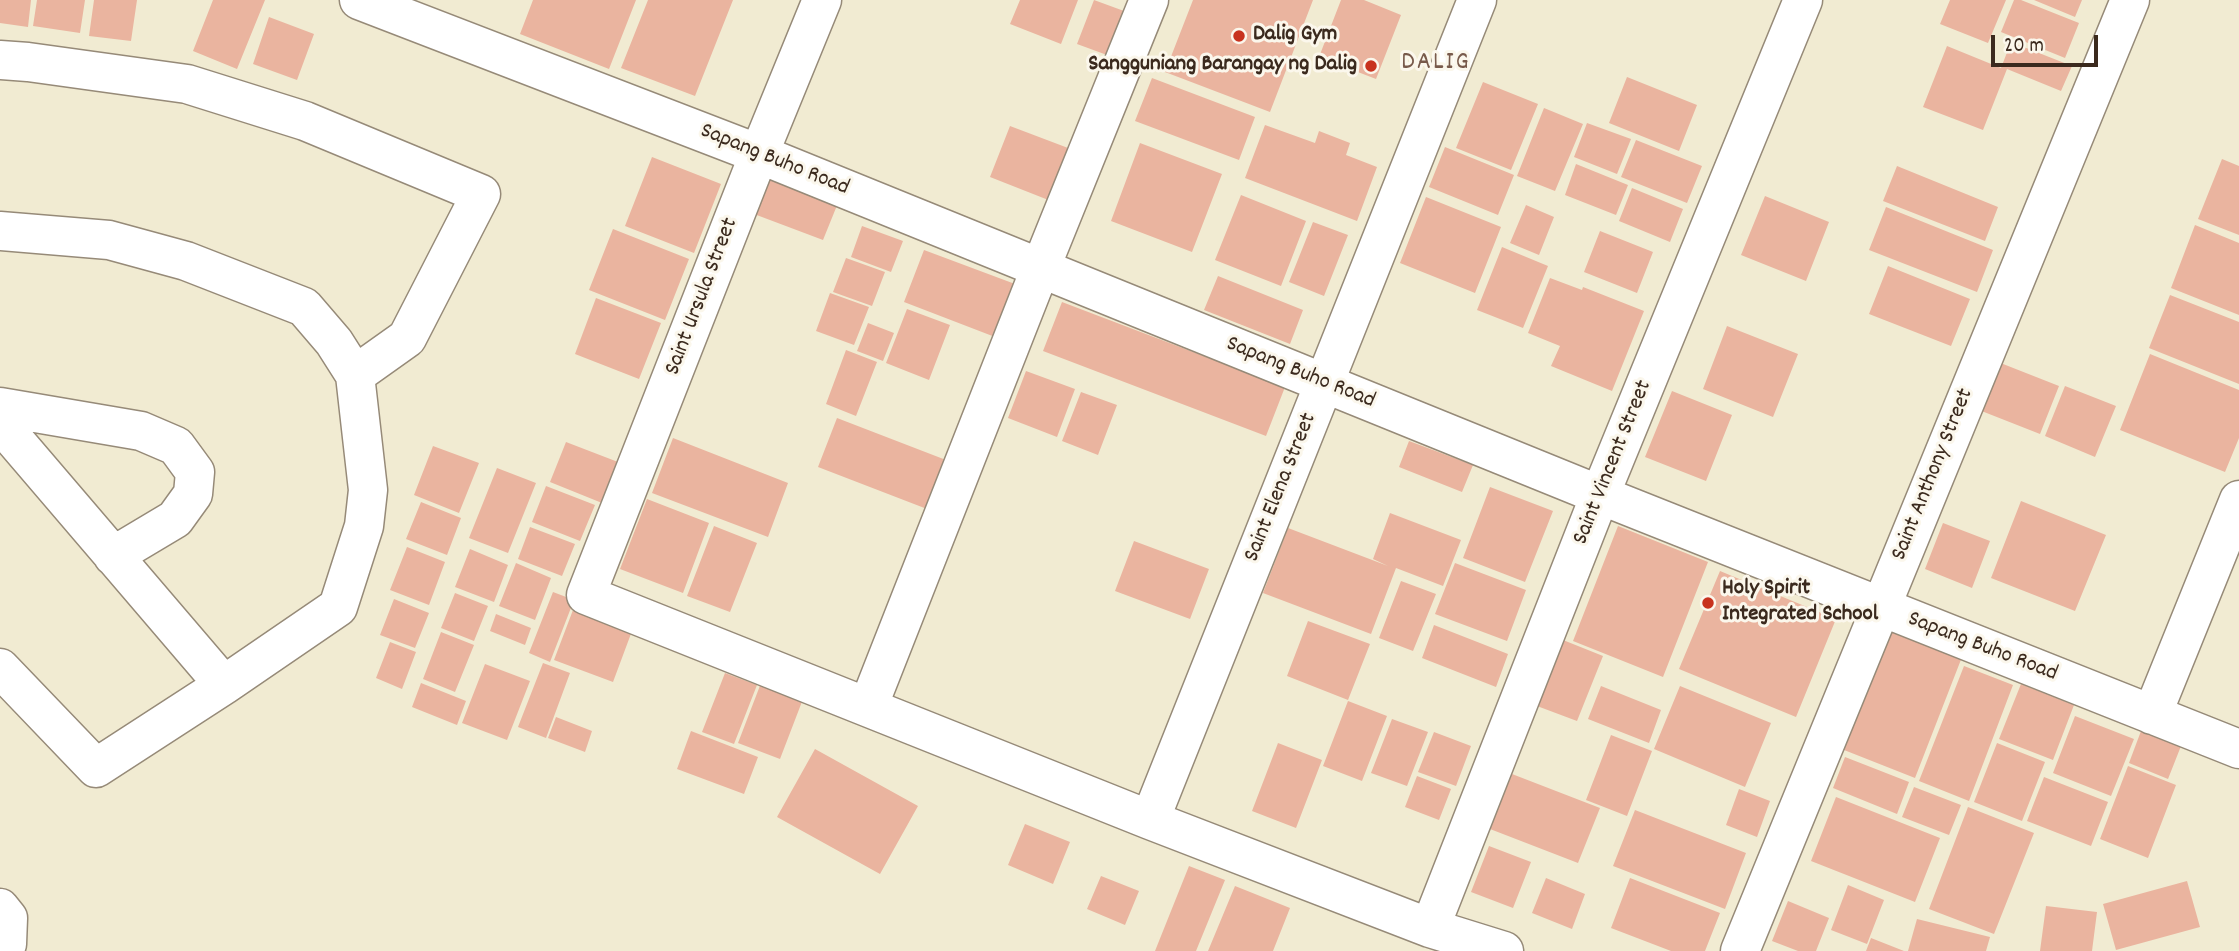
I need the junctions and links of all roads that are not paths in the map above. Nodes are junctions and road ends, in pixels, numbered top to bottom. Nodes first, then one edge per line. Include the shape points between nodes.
1 (359, 0) edge
2 (822, 0) edge
3 (1149, 0) edge
4 (1477, 0) edge
5 (1803, 0) edge
6 (2130, 0) edge
7 (0, 60) edge
8 (759, 154) junction
9 (0, 231) edge
10 (1041, 267) junction
11 (355, 375) junction
12 (1323, 384) junction
13 (0, 407) edge
14 (0, 423) edge
15 (1600, 495) junction
16 (2239, 500) edge
17 (113, 556) junction
18 (1880, 608) junction
19 (0, 668) edge
20 (224, 685) junction
21 (868, 707) junction
22 (2152, 715) junction
23 (2239, 749) edge
24 (1150, 820) junction
25 (1430, 928) junction
26 (1504, 951) edge
27 (1740, 951) edge

1 - 8 street, Sapang Buho Road
2 - 8 street, Saint Ursula Street
3 - 10 street
4 - 12 street, Saint Elena Street
5 - 15 street, Saint Vincent Street
6 - 18 street, Saint Anthony Street
7 - 11 street via 187,84 304,121 481,194 407,338
8 - 10 street, Sapang Buho Road
8 - 21 street, Saint Ursula Street via 586,595
9 - 11 street via 109,240 186,261 304,307
10 - 12 street, Sapang Buho Road
10 - 21 street
11 - 20 street via 368,490 364,526 338,607
12 - 15 street, Sapang Buho Road
12 - 24 street, Saint Elena Street
13 - 17 street via 141,431 176,446 195,472 193,494 175,519
14 - 17 street
15 - 18 street, Sapang Buho Road
15 - 25 street, Saint Vincent Street
16 - 22 street
17 - 20 street
18 - 22 street, Sapang Buho Road
18 - 27 street, Saint Anthony Street
19 - 20 street via 96,768
21 - 24 street
22 - 23 street, Sapang Buho Road
24 - 25 street
25 - 26 street

